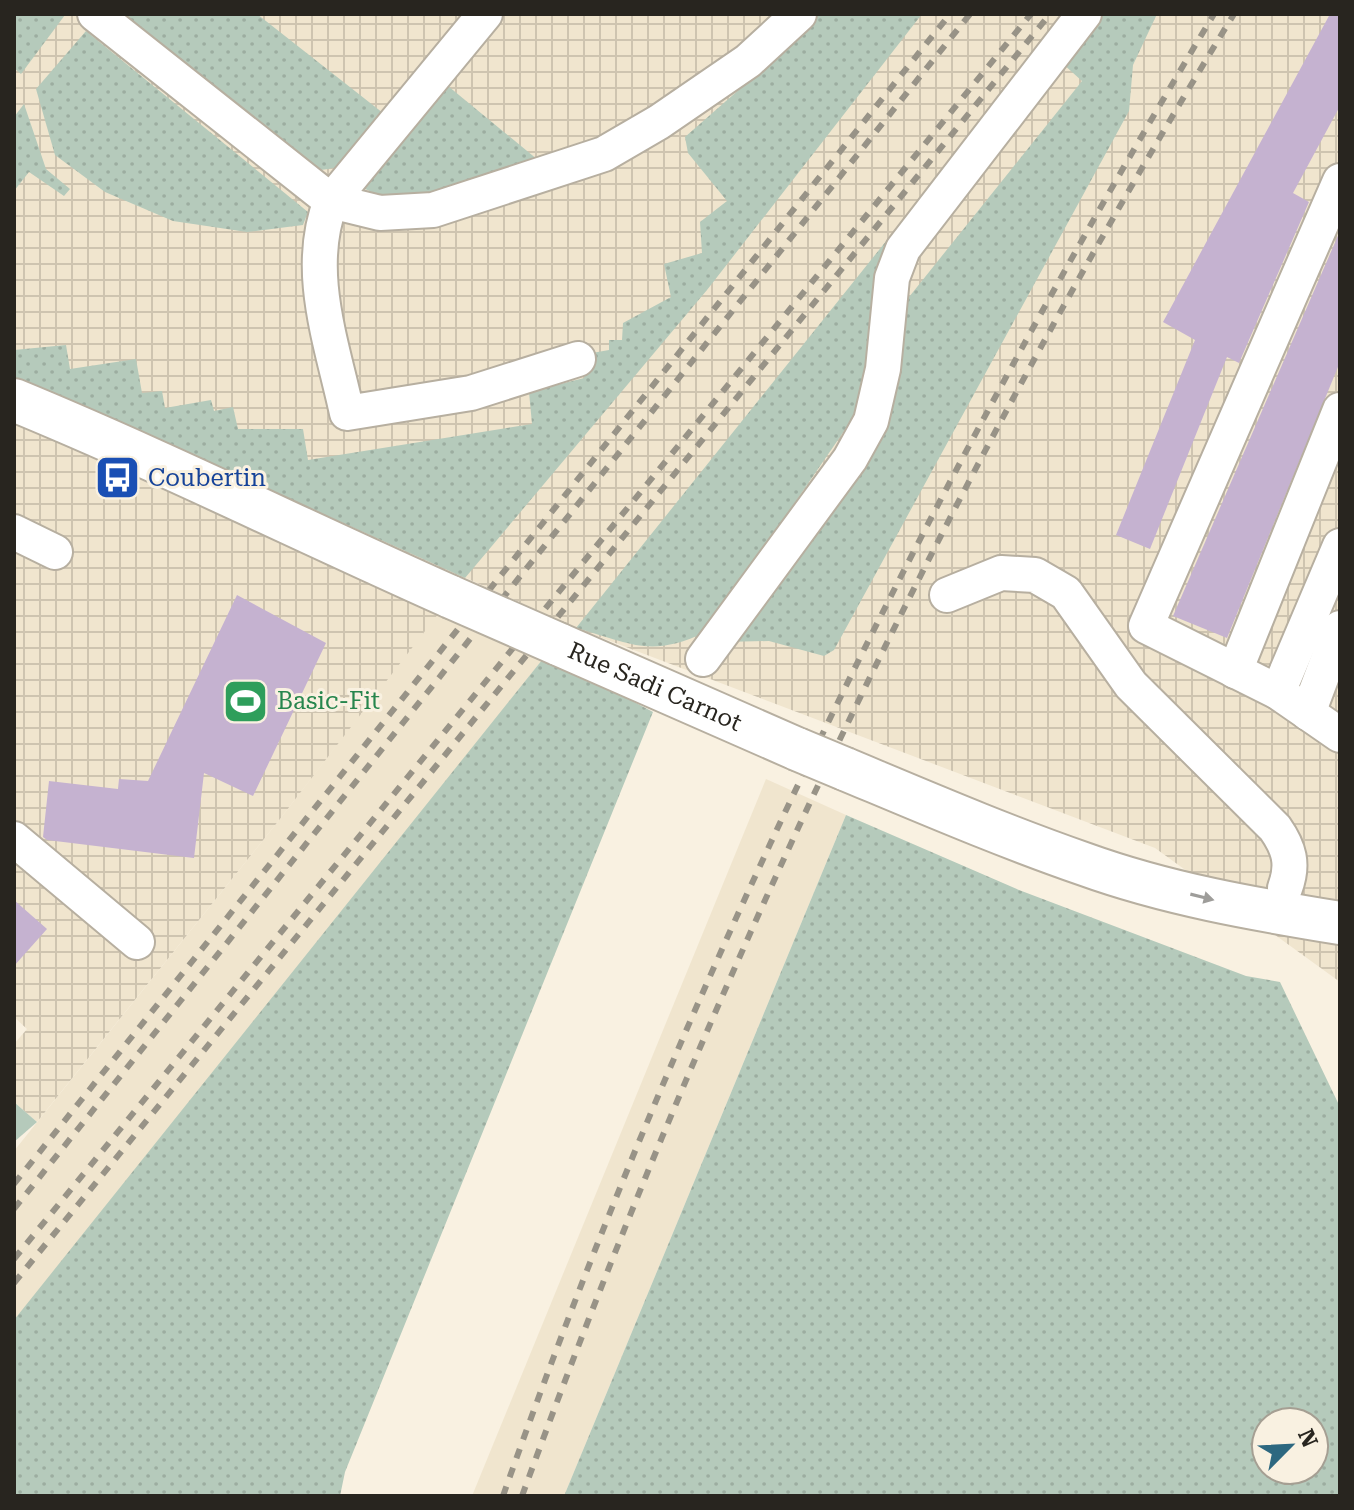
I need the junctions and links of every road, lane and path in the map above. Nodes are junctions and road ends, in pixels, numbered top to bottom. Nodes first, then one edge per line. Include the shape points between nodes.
1 (95, 14) edge
2 (485, 14) edge
3 (799, 14) edge
4 (1084, 14) edge
5 (1340, 181) edge
6 (331, 201) junction
7 (578, 359) dead end
8 (14, 400) edge
9 (1340, 410) edge
10 (14, 428) edge
11 (291, 526) junction
12 (14, 532) edge
13 (1340, 546) edge
14 (55, 552) dead end
15 (947, 595) dead end
16 (1340, 628) edge
17 (703, 659) dead end
18 (1235, 671) junction
19 (1278, 692) junction
20 (1308, 713) junction
21 (1340, 735) edge
22 (14, 839) edge
23 (1021, 840) junction
24 (1285, 888) junction
25 (1340, 896) edge
26 (1340, 923) edge
27 (137, 942) dead end

1 - 6 lane
2 - 6 lane
3 - 6 lane via 748,61 604,154 433,210 380,213
4 - 17 lane via 903,249 892,278 883,369 871,421 850,459
5 - 18 lane via 1146,626
6 - 7 lane via 320,229 318,282 347,413 471,393
8 - 11 main road, Rue Sadi Carnot
9 - 18 lane
10 - 11 main road, Rue Sadi Carnot
11 - 23 main road, Rue Sadi Carnot, bridge via 797,749
12 - 14 lane
13 - 19 lane
15 - 24 lane via 1001,573 1035,575 1066,593 1131,685 1275,828 1292,870
16 - 20 lane
18 - 19 lane
19 - 20 lane
20 - 21 lane
22 - 27 lane
23 - 24 main road, Rue Sadi Carnot via 1140,855
23 -> 26 main road, Rue Sadi Carnot via 1084,865 1189,894
24 - 25 main road, Rue Sadi Carnot

